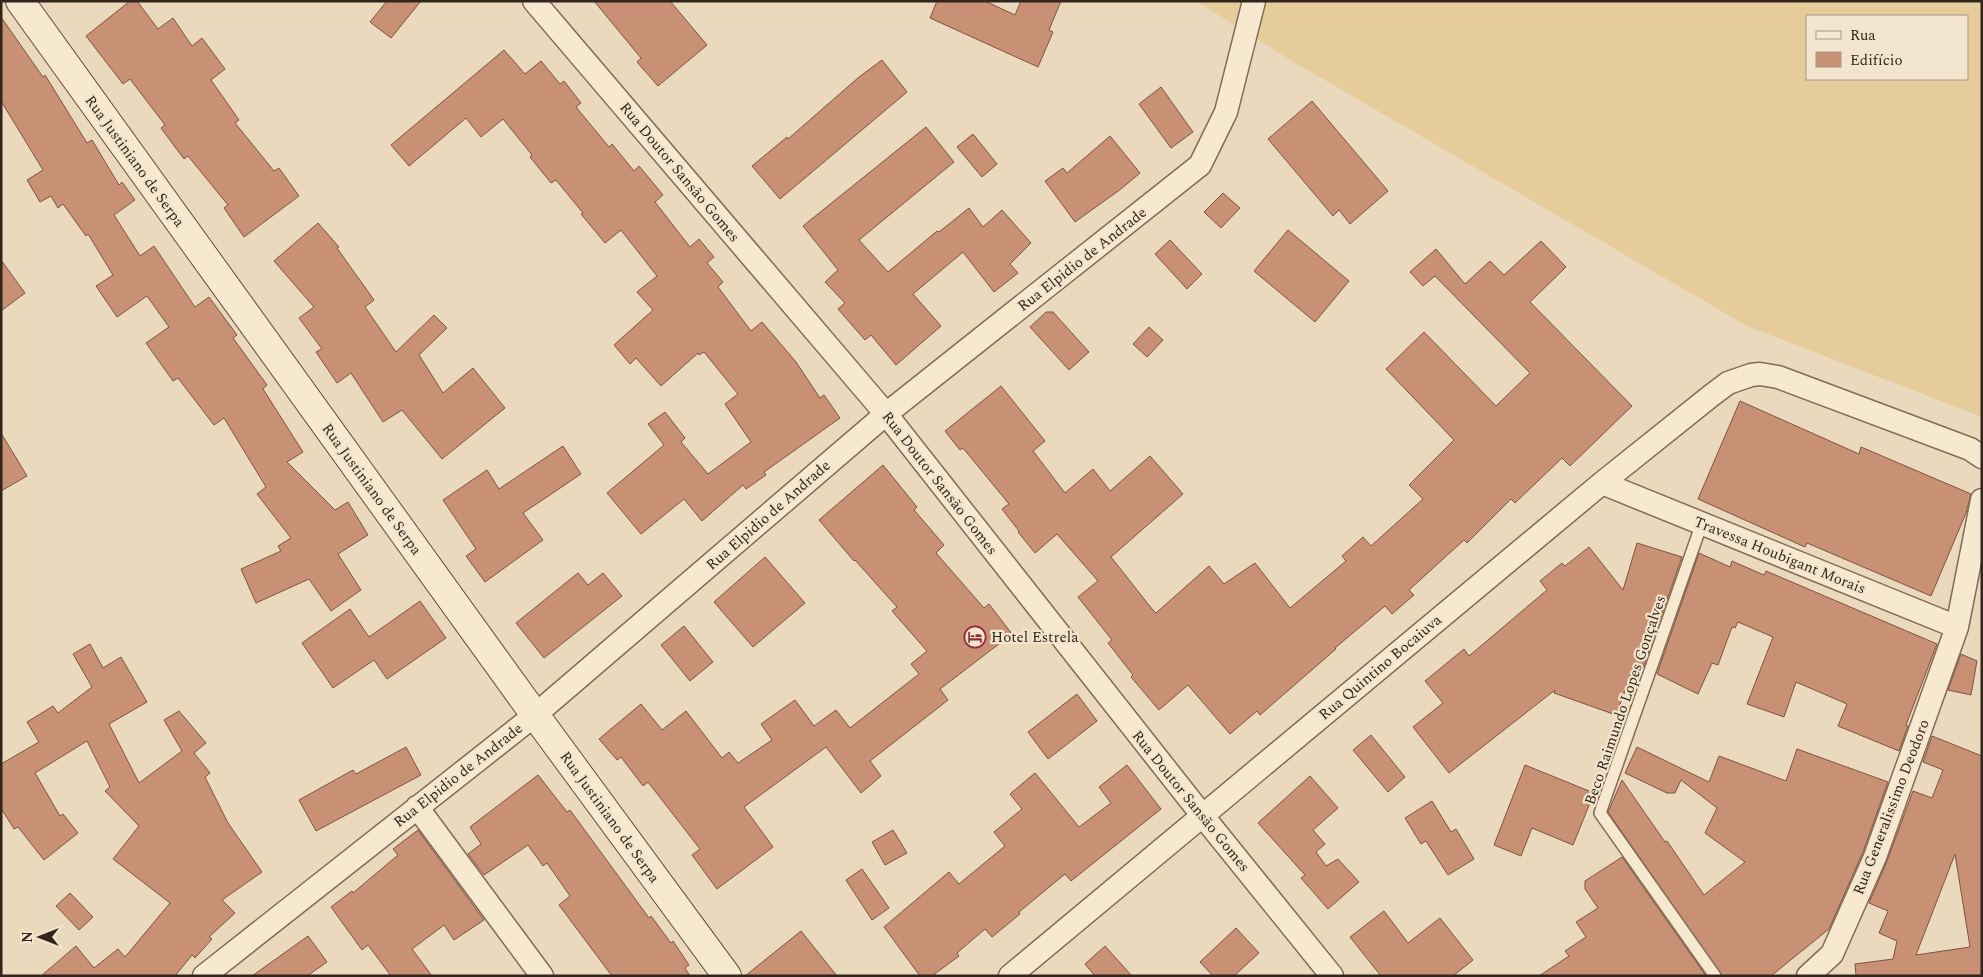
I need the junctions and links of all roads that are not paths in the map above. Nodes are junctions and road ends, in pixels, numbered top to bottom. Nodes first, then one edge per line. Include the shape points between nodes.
1 (20, 1) edge
2 (534, 1) edge
3 (1254, 1) edge
4 (886, 414) junction
5 (1982, 456) edge
6 (1602, 483) junction
7 (1982, 500) edge
8 (1702, 523) junction
9 (1957, 627) junction
10 (535, 715) junction
11 (417, 806) junction
12 (1202, 815) junction
13 (204, 976) edge
14 (542, 976) edge
15 (727, 976) edge
16 (1010, 976) edge
17 (1332, 976) edge
18 (1715, 976) edge
19 (1808, 976) edge

1 - 10 main road, Rua Justiniano de Serpa
2 - 4 street, Rua Doutor Sansão Gomes
3 - 4 street, Rua Elpidio de Andrade via 1226,112 1200,165
4 - 10 street, Rua Elpidio de Andrade
4 - 12 street, Rua Doutor Sansão Gomes
5 - 6 street, Rua Quintino Bocaiuva via 1778,377 1760,374 1728,383
6 - 8 street, Travessa Houbigant Morais
6 - 12 street, Rua Quintino Bocaiuva
7 - 9 street, Rua Generalissimo Deodoro
8 - 9 street, Travessa Houbigant Morais
8 - 18 lane, Beco Raimundo Lopes Gonçalves via 1600,813
9 - 19 street, Rua Generalissimo Deodoro via 1875,857 1832,954
10 - 11 street, Rua Elpidio de Andrade
10 - 15 main road, Rua Justiniano de Serpa
11 - 13 street, Rua Elpidio de Andrade
11 - 14 street
12 - 16 street, Rua Quintino Bocaiuva
12 - 17 street, Rua Doutor Sansão Gomes

